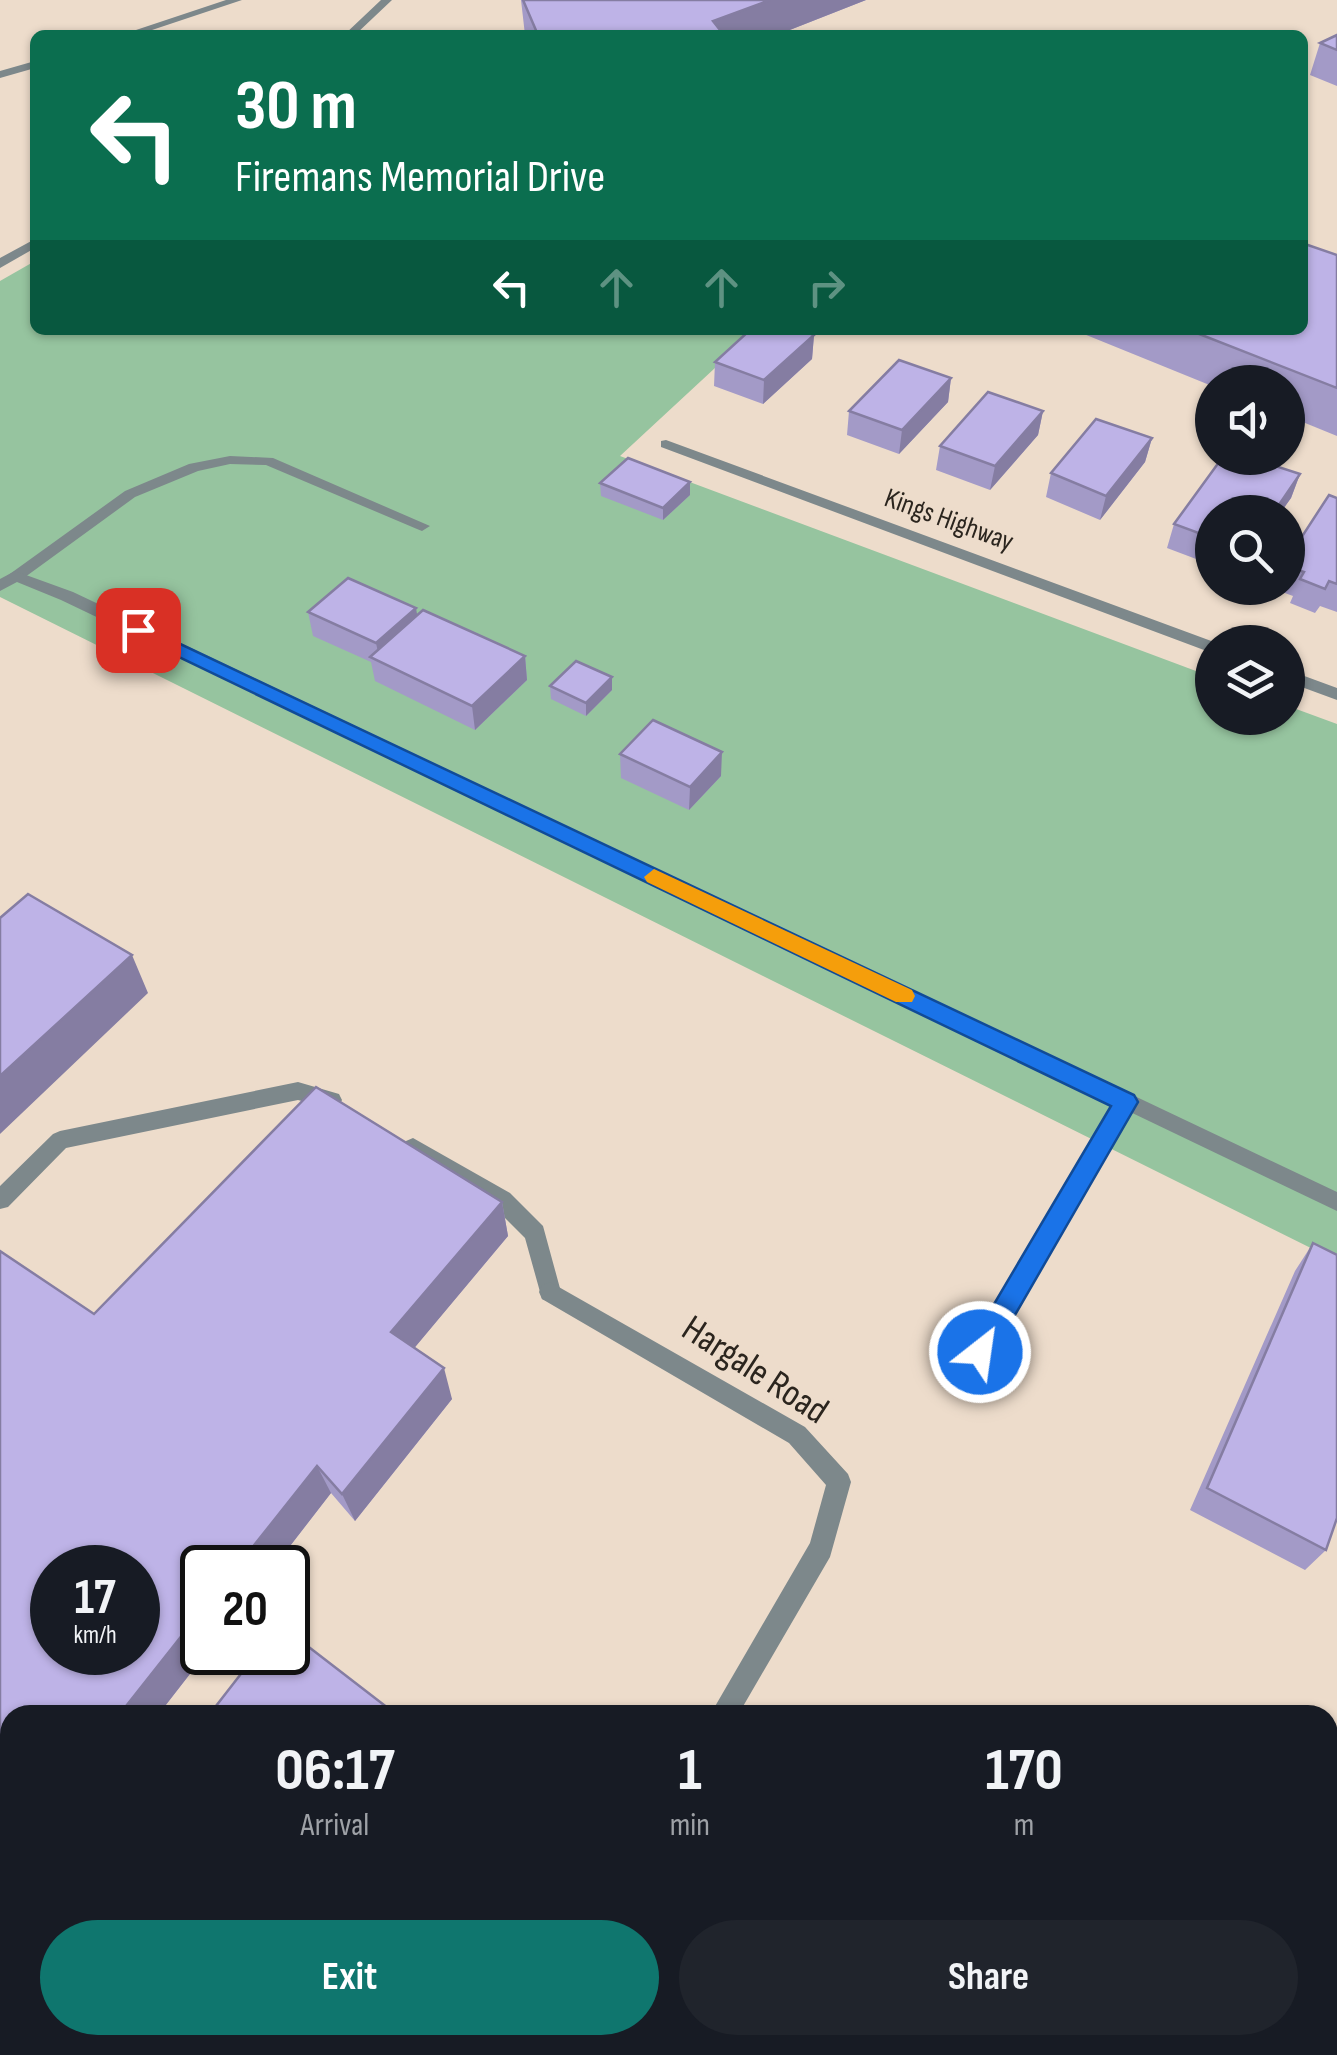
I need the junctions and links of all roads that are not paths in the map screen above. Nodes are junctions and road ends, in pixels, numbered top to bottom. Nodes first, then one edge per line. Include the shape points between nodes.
1 (237, 0) edge
2 (386, 0) edge
3 (142, 30) edge
4 (354, 30) edge
5 (30, 66) edge
6 (0, 75) edge
7 (30, 246) edge
8 (0, 264) edge
9 (666, 444) dead end
10 (422, 526) dead end
11 (7, 581) edge
12 (1195, 642) edge
13 (1305, 682) edge
14 (1337, 694) edge
15 (1126, 1102) junction
16 (350, 1110) edge
17 (401, 1140) edge
18 (0, 1200) edge
19 (1337, 1202) edge
20 (980, 1352) dead end
21 (729, 1705) edge

1 - 3 street
2 - 4 street
5 - 6 street
7 - 8 street
9 - 12 street, Kings Highway
10 - 11 street via 268,460 230,460 194,466 130,494
11 - 15 street via 121,622
13 - 14 street
15 - 19 street
15 - 20 street
16 - 18 street via 298,1091 60,1140
17 - 21 street, Hargale Road via 502,1200 535,1233 550,1292 796,1435 839,1482 820,1548

